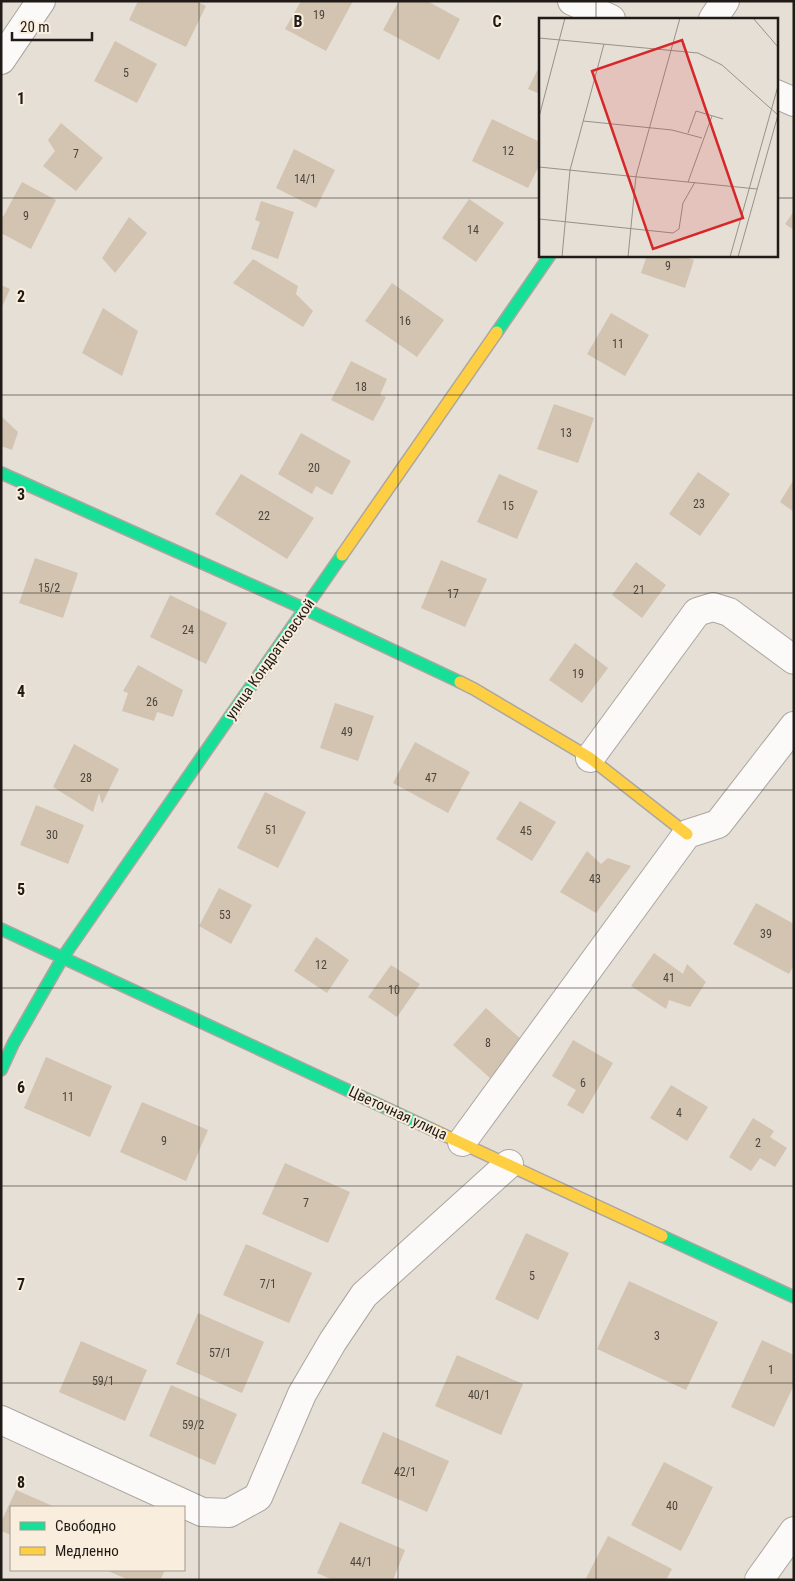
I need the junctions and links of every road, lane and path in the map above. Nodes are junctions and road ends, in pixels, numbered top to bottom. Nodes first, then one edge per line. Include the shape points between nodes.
1 (41, 1) edge
2 (572, 1) edge
3 (725, 1) edge
4 (609, 18) edge
5 (714, 18) edge
6 (1, 60) edge
7 (778, 95) edge
8 (794, 102) edge
9 (549, 256) edge
10 (1, 473) edge
11 (305, 609) junction
12 (794, 660) edge
13 (794, 726) edge
14 (590, 758) junction
15 (687, 834) junction
16 (1, 929) edge
17 (63, 958) junction
18 (1, 1070) edge
19 (462, 1142) junction
20 (509, 1164) junction
21 (794, 1297) edge
22 (1, 1420) edge
23 (794, 1531) edge
24 (759, 1580) edge

1 - 6 street
2 - 4 street
3 - 5 street
7 - 8 street
9 - 11 street, улица Кондратковской
10 - 11 street
11 - 14 street via 474,689
11 - 17 street, улица Кондратковской
12 - 14 street via 729,612 713,607 697,612
13 - 15 street via 718,824
14 - 15 street
15 - 19 street
16 - 17 street, Цветочная улица
17 - 18 street, улица Кондратковской
17 - 19 street, Цветочная улица
19 - 20 street, Цветочная улица
20 - 21 street, Цветочная улица
20 - 22 street via 364,1295 302,1394 258,1497 229,1513 202,1512
23 - 24 street

